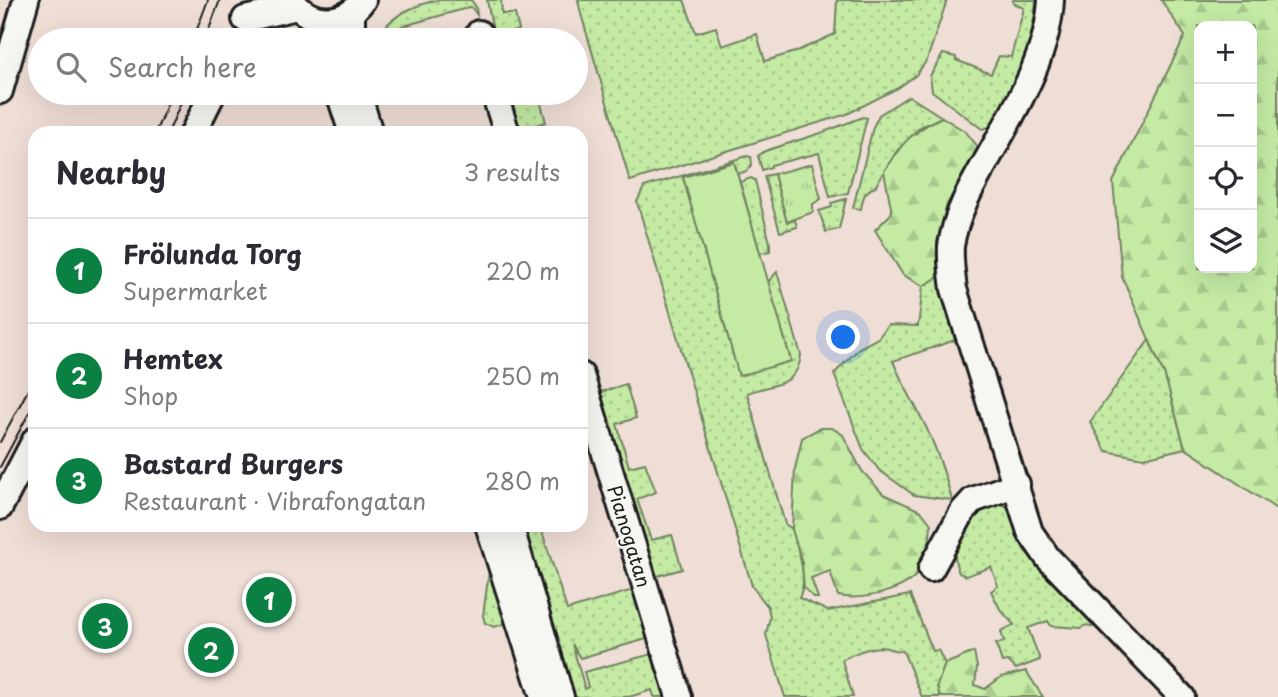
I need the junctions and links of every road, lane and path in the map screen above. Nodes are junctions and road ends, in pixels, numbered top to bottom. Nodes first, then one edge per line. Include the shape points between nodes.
1 (26, 0) edge
2 (1051, 0) edge
3 (358, 6) edge
4 (299, 8) edge
5 (246, 20) edge
6 (312, 28) edge
7 (354, 28) edge
8 (0, 90) edge
9 (207, 105) edge
10 (343, 105) edge
11 (362, 105) edge
12 (499, 105) edge
13 (196, 126) edge
14 (350, 126) edge
15 (368, 126) edge
16 (505, 126) edge
17 (588, 398) edge
18 (28, 453) edge
19 (1017, 484) junction
20 (0, 507) edge
21 (490, 532) edge
22 (511, 532) edge
23 (931, 569) dead end
24 (543, 697) edge
25 (561, 697) edge
26 (679, 697) edge
27 (1182, 697) edge

1 - 8 street
2 - 19 street via 1039,55 965,199 951,249 954,289
3 - 4 street via 340,18 327,20
3 - 7 street
4 - 5 street
4 - 6 street
9 - 13 street
10 - 14 street
11 - 15 street
12 - 16 street
17 - 26 street, Pianogatan
18 - 20 street
19 - 23 street via 973,500 962,511
19 - 27 street via 1030,532 1048,558
21 - 24 street
22 - 25 street

